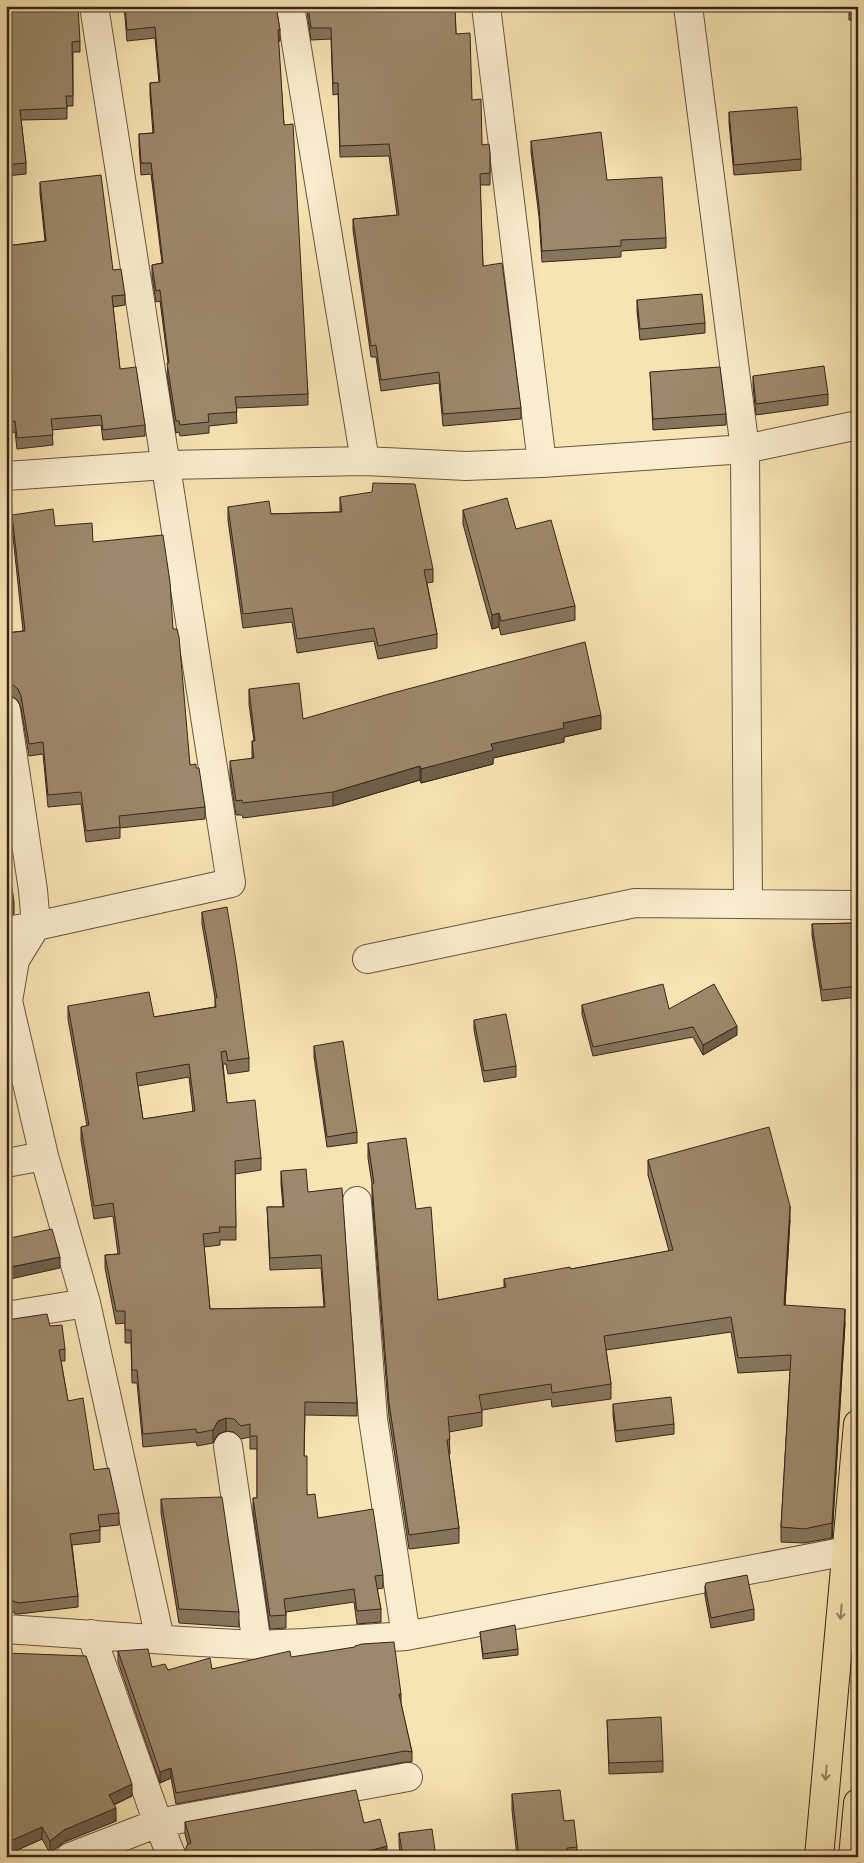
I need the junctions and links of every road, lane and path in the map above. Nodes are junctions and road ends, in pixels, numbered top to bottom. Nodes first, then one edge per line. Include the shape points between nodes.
1 (94, 6) edge
2 (290, 6) edge
3 (486, 6) edge
4 (688, 6) edge
5 (858, 425) edge
6 (745, 449) junction
7 (365, 461) junction
8 (542, 463) junction
9 (166, 465) junction
10 (6, 476) edge
11 (6, 710) edge
12 (748, 904) junction
13 (858, 906) edge
14 (36, 926) junction
15 (6, 931) edge
16 (367, 960) dead end
17 (44, 1156) junction
18 (6, 1164) edge
19 (357, 1200) dead end
20 (86, 1303) junction
21 (6, 1316) edge
22 (858, 1424) edge
23 (228, 1446) dead end
24 (847, 1551) junction
25 (6, 1629) edge
26 (91, 1634) junction
27 (406, 1636) junction
28 (160, 1640) junction
29 (257, 1645) junction
30 (408, 1777) dead end
31 (857, 1819) edge
32 (158, 1823) junction
33 (70, 1857) edge
34 (172, 1857) edge
35 (819, 1857) edge
36 (853, 1857) edge

1 - 9 street
2 - 7 street
3 - 8 street
4 - 6 street
5 - 6 street
6 - 8 street
6 - 12 street
7 - 8 street via 466,466
7 - 9 street
9 - 10 street
9 - 14 street via 231,883
11 - 14 street
12 - 13 street
12 - 16 street via 636,903
14 - 15 street
14 - 17 street via 15,960 8,1001
17 - 18 street
17 - 20 street
19 - 27 street via 373,1419
20 - 21 street
20 - 28 street
22 - 24 main road
23 - 29 street
24 - 27 street
24 -> 35 main road
25 - 26 street
26 - 28 street
26 - 32 street
27 - 29 street
28 - 29 street
30 - 32 street
31 - 36 main road
32 - 33 street
32 - 34 street

